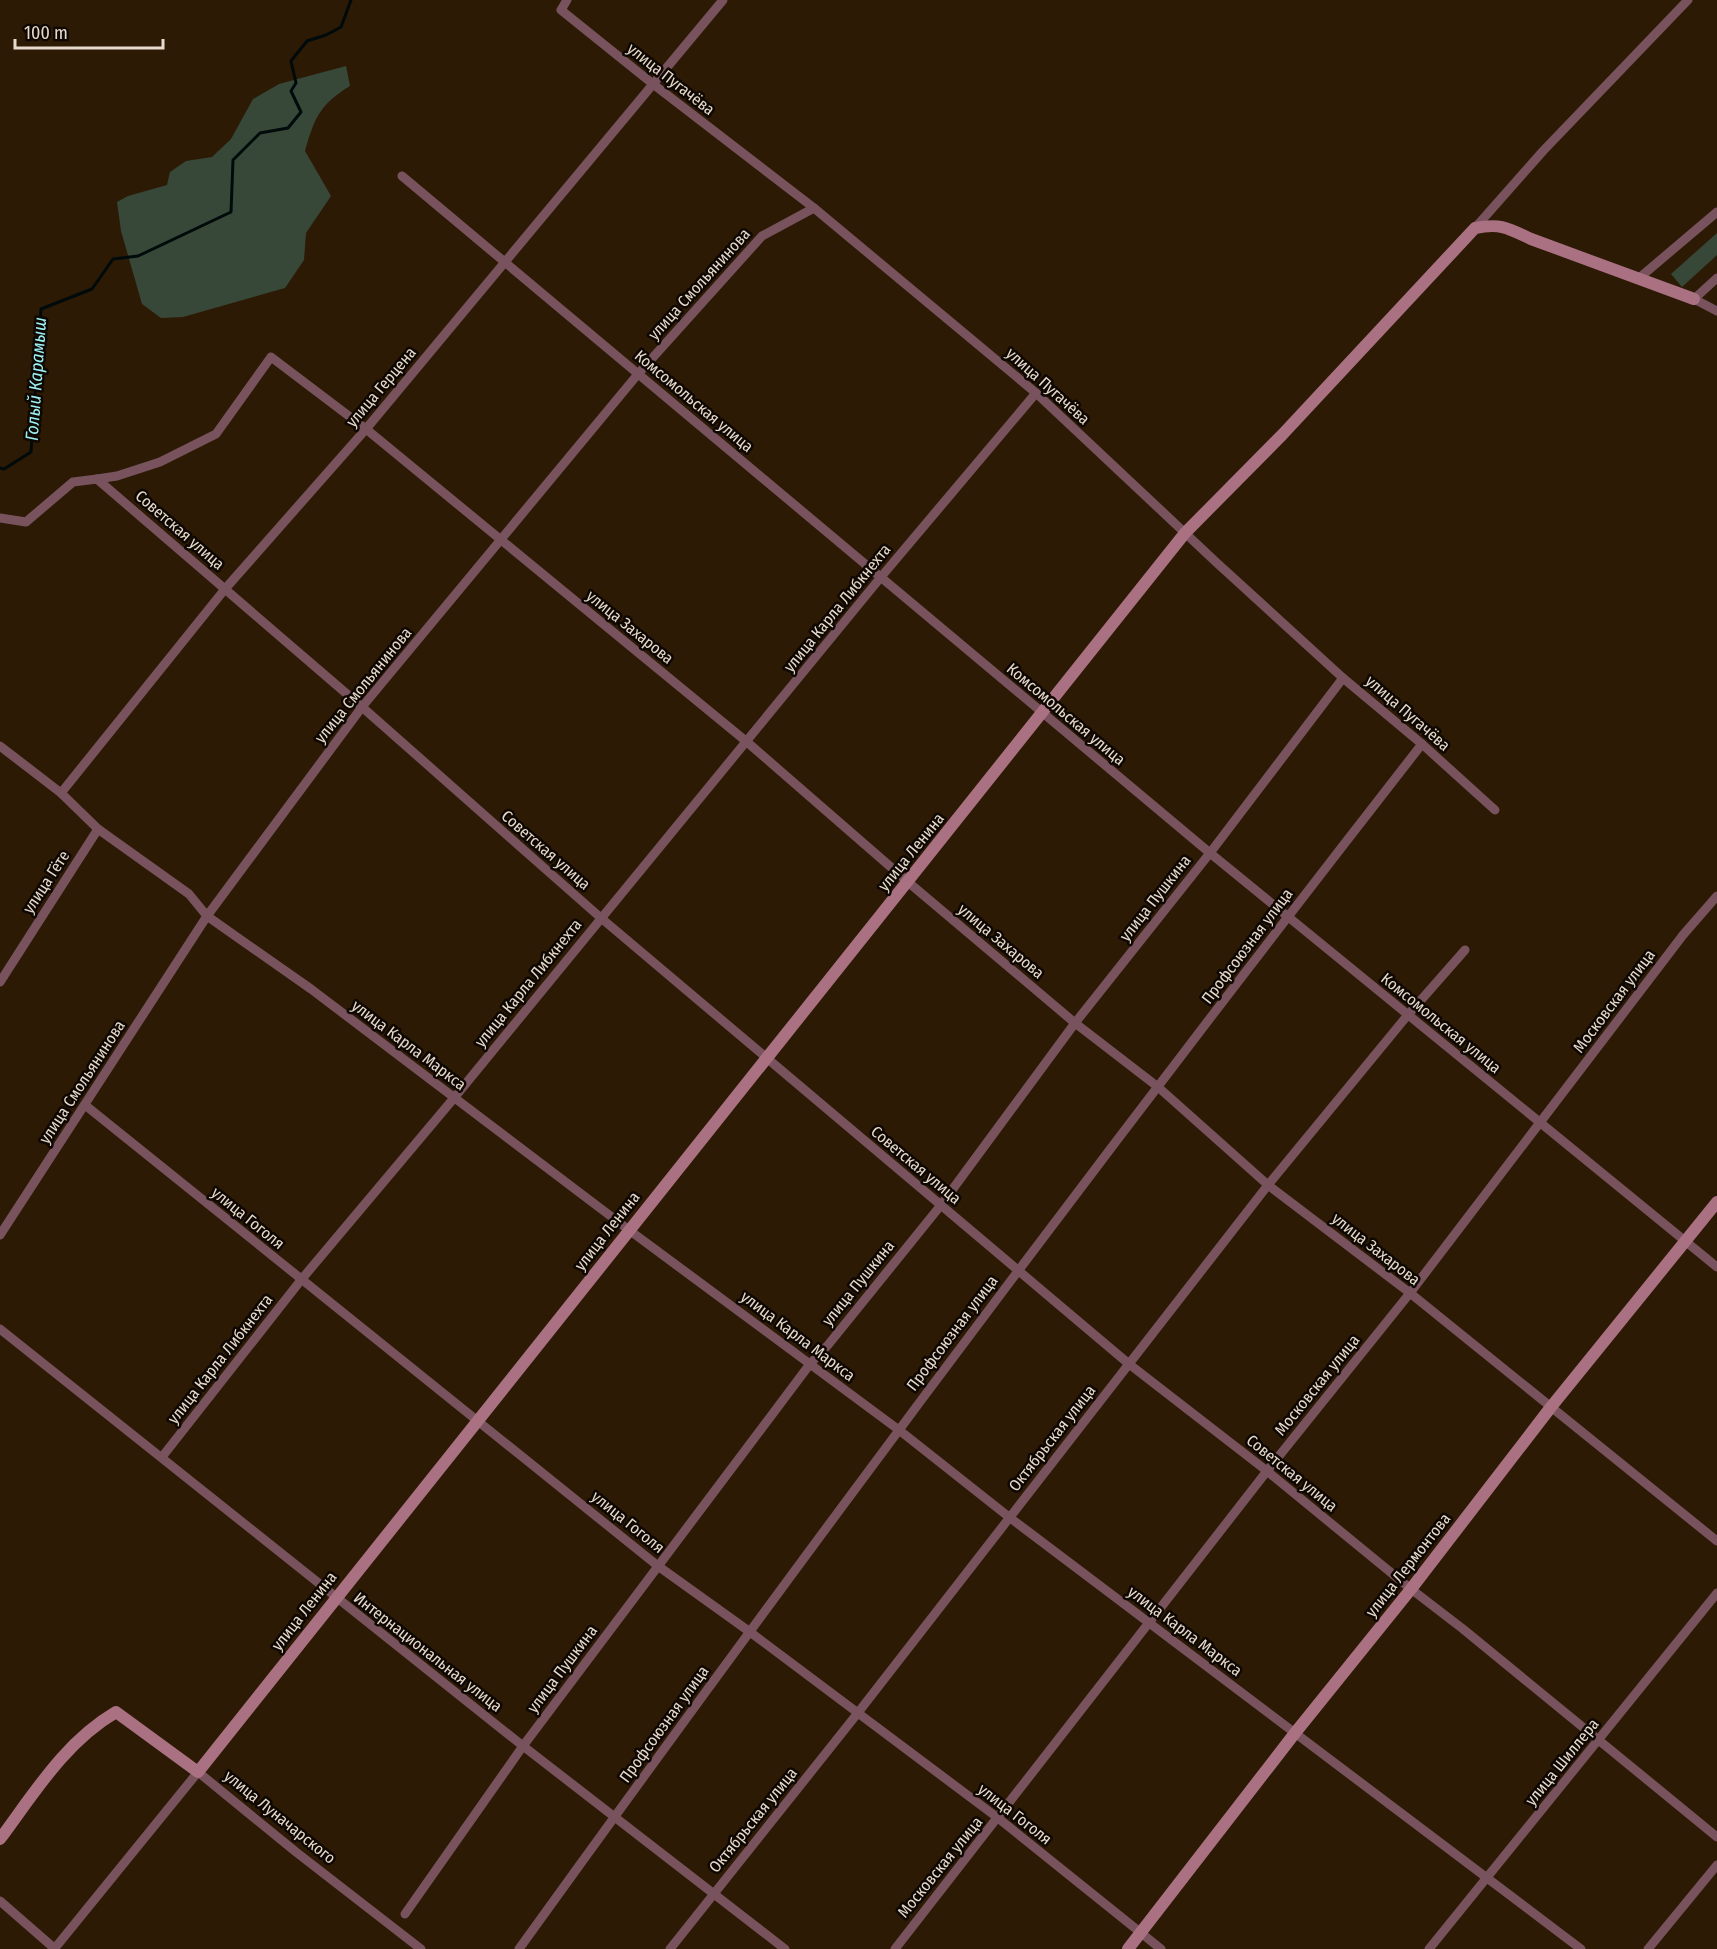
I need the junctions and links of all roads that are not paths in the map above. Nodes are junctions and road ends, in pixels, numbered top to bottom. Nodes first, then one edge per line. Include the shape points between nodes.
1 (567, 0) edge
2 (723, 0) edge
3 (1688, 0) edge
4 (653, 84) junction
5 (402, 176) dead end
6 (814, 208) junction
7 (1717, 212) edge
8 (1475, 228) junction
9 (505, 263) junction
10 (1717, 278) edge
11 (1638, 279) junction
12 (1694, 299) junction
13 (1717, 311) edge
14 (638, 374) junction
15 (1036, 393) junction
16 (366, 429) junction
17 (97, 479) junction
18 (0, 518) edge
19 (1185, 534) junction
20 (500, 540) junction
21 (881, 577) junction
22 (225, 589) junction
23 (1343, 678) junction
24 (362, 707) junction
25 (1043, 714) junction
26 (747, 742) junction
27 (1422, 744) junction
28 (0, 746) edge
29 (61, 793) junction
30 (1495, 810) dead end
31 (98, 829) junction
32 (1209, 853) junction
33 (908, 882) junction
34 (1717, 896) edge
35 (207, 916) junction
36 (1287, 917) junction
37 (601, 918) junction
38 (1465, 950) dead end
39 (0, 982) edge
40 (1407, 1016) junction
41 (1075, 1023) junction
42 (766, 1058) junction
43 (1158, 1087) junction
44 (454, 1098) junction
45 (85, 1106) junction
46 (1540, 1123) junction
47 (1268, 1185) junction
48 (1717, 1202) edge
49 (941, 1205) junction
50 (629, 1230) junction
51 (0, 1235) edge
52 (1685, 1242) junction
53 (1717, 1267) edge
54 (1019, 1269) junction
55 (301, 1280) junction
56 (1410, 1293) junction
57 (0, 1329) edge
58 (810, 1364) junction
59 (1129, 1364) junction
60 (1551, 1407) junction
61 (479, 1421) junction
62 (899, 1430) junction
63 (162, 1457) junction
64 (1267, 1471) junction
65 (1009, 1517) junction
66 (1717, 1541) edge
67 (658, 1566) junction
68 (1411, 1589) junction
69 (1717, 1593) edge
70 (336, 1598) junction
71 (1150, 1623) junction
72 (750, 1632) junction
73 (857, 1714) junction
74 (1295, 1733) junction
75 (1598, 1741) junction
76 (523, 1746) junction
77 (198, 1772) junction
78 (615, 1816) junction
79 (998, 1818) junction
80 (1717, 1837) edge
81 (0, 1839) edge
82 (1717, 1865) edge
83 (1487, 1878) junction
84 (714, 1892) junction
85 (0, 1901) edge
86 (405, 1914) dead end
87 (1140, 1933) junction
88 (55, 1949) edge
89 (421, 1949) edge
90 (519, 1949) edge
91 (670, 1949) edge
92 (785, 1949) edge
93 (895, 1949) edge
94 (1128, 1949) edge
95 (1161, 1949) edge
96 (1429, 1949) edge
97 (1581, 1949) edge
98 (1648, 1949) edge

1 - 4 street, улица Пугачёва via 561,9
2 - 4 street, улица Герцена
3 - 8 street
4 - 6 street, улица Пугачёва
4 - 9 street, улица Герцена
5 - 9 street, Комсомольская улица
6 - 14 street, улица Смольянинова via 762,236
6 - 15 street, улица Пугачёва
7 - 11 street
8 - 11 street via 1493,225 1511,230
8 - 19 street, улица Ленина
9 - 14 street, Комсомольская улица
9 - 16 street, улица Герцена
10 - 12 street
11 - 12 street
12 - 13 street
14 - 20 street, улица Смольянинова
14 - 21 street, Комсомольская улица
15 - 19 street, улица Пугачёва
15 - 21 street, улица Карла Либкнехта
16 - 17 street, улица Захарова via 271,357 216,434 160,462
16 - 20 street, улица Захарова
16 - 22 street, улица Герцена
17 - 18 street via 73,482 26,522
17 - 22 street, Советская улица
19 - 23 street, улица Пугачёва
19 - 25 street, улица Ленина
20 - 24 street, улица Смольянинова
20 - 26 street, улица Захарова
21 - 25 street, Комсомольская улица
21 - 26 street, улица Карла Либкнехта
22 - 24 street, Советская улица
22 - 29 street, улица Герцена
23 - 27 street, улица Пугачёва
23 - 32 street, улица Пушкина
24 - 35 street, улица Смольянинова
24 - 37 street, Советская улица
25 - 32 street, Комсомольская улица
25 - 33 street, улица Ленина
26 - 33 street, улица Захарова
26 - 37 street, улица Карла Либкнехта
27 - 30 street, улица Пугачёва
27 - 36 street, Профсоюзная улица
28 - 29 street, улица Карла Маркса
29 - 31 street, улица Карла Маркса
31 - 35 street, улица Карла Маркса via 189,894
31 - 39 street, улица Гёте
32 - 36 street, Комсомольская улица
32 - 41 street, улица Пушкина
33 - 41 street, улица Захарова
33 - 42 street, улица Ленина
34 - 46 street, Московская улица
35 - 44 street, улица Карла Маркса
35 - 45 street, улица Смольянинова
36 - 40 street, Комсомольская улица
36 - 43 street, Профсоюзная улица
37 - 42 street, Советская улица
37 - 44 street, улица Карла Либкнехта
38 - 40 street, Октябрьская улица
40 - 46 street, Комсомольская улица
40 - 47 street, Октябрьская улица
41 - 43 street, улица Захарова
41 - 49 street, улица Пушкина
42 - 49 street, Советская улица
42 - 50 street, улица Ленина
43 - 47 street, улица Захарова
43 - 54 street, Профсоюзная улица
44 - 50 street, улица Карла Маркса
44 - 55 street, улица Карла Либкнехта
45 - 51 street, улица Смольянинова
45 - 55 street, улица Гоголя
46 - 52 street, Комсомольская улица
46 - 56 street, Московская улица
47 - 56 street, улица Захарова
47 - 59 street, Октябрьская улица
48 - 52 street, улица Лермонтова
49 - 54 street, Советская улица
49 - 58 street, улица Пушкина
50 - 58 street, улица Карла Маркса
50 - 61 street, улица Ленина
52 - 53 street, Комсомольская улица
52 - 60 street, улица Лермонтова
54 - 59 street, Советская улица
54 - 62 street, Профсоюзная улица
55 - 61 street, улица Гоголя
55 - 63 street, улица Карла Либкнехта
56 - 60 street, улица Захарова
56 - 64 street, Московская улица
57 - 63 street, Интернациональная улица
58 - 62 street, улица Карла Маркса
58 - 67 street, улица Пушкина
59 - 64 street, Советская улица
59 - 65 street, Октябрьская улица
60 - 66 street, улица Захарова
60 - 68 street, улица Лермонтова
61 - 67 street, улица Гоголя
61 - 70 street, улица Ленина
62 - 65 street, улица Карла Маркса
62 - 72 street, Профсоюзная улица
63 - 70 street, Интернациональная улица
64 - 68 street, Советская улица
64 - 71 street, Московская улица
65 - 71 street, улица Карла Маркса
65 - 73 street, Октябрьская улица
67 - 72 street, улица Гоголя
67 - 76 street, улица Пушкина
68 - 74 street, улица Лермонтова
68 - 75 street, Советская улица
69 - 75 street, улица Шиллера
70 - 76 street, Интернациональная улица
70 - 77 street, улица Ленина
71 - 74 street, улица Карла Маркса
71 - 79 street, Московская улица
72 - 73 street, улица Гоголя
72 - 78 street, Профсоюзная улица
73 - 79 street, улица Гоголя
73 - 84 street, Октябрьская улица
74 - 83 street, улица Карла Маркса
74 - 87 street, улица Лермонтова
75 - 80 street, Советская улица
75 - 83 street, улица Шиллера
76 - 78 street, Интернациональная улица
76 - 86 street, улица Пушкина
77 - 81 street, улица Луначарского via 116,1713 94,1725 64,1753
77 - 88 street, улица Ленина
77 - 89 street, улица Луначарского
78 - 84 street, Интернациональная улица
78 - 90 street, Профсоюзная улица
79 - 87 street, улица Гоголя
79 - 93 street, Московская улица
82 - 98 street
83 - 96 street, улица Шиллера
83 - 97 street, улица Карла Маркса
84 - 91 street, Октябрьская улица
84 - 92 street, Интернациональная улица
85 - 88 street
87 - 94 street, улица Лермонтова
87 - 95 street, улица Гоголя

